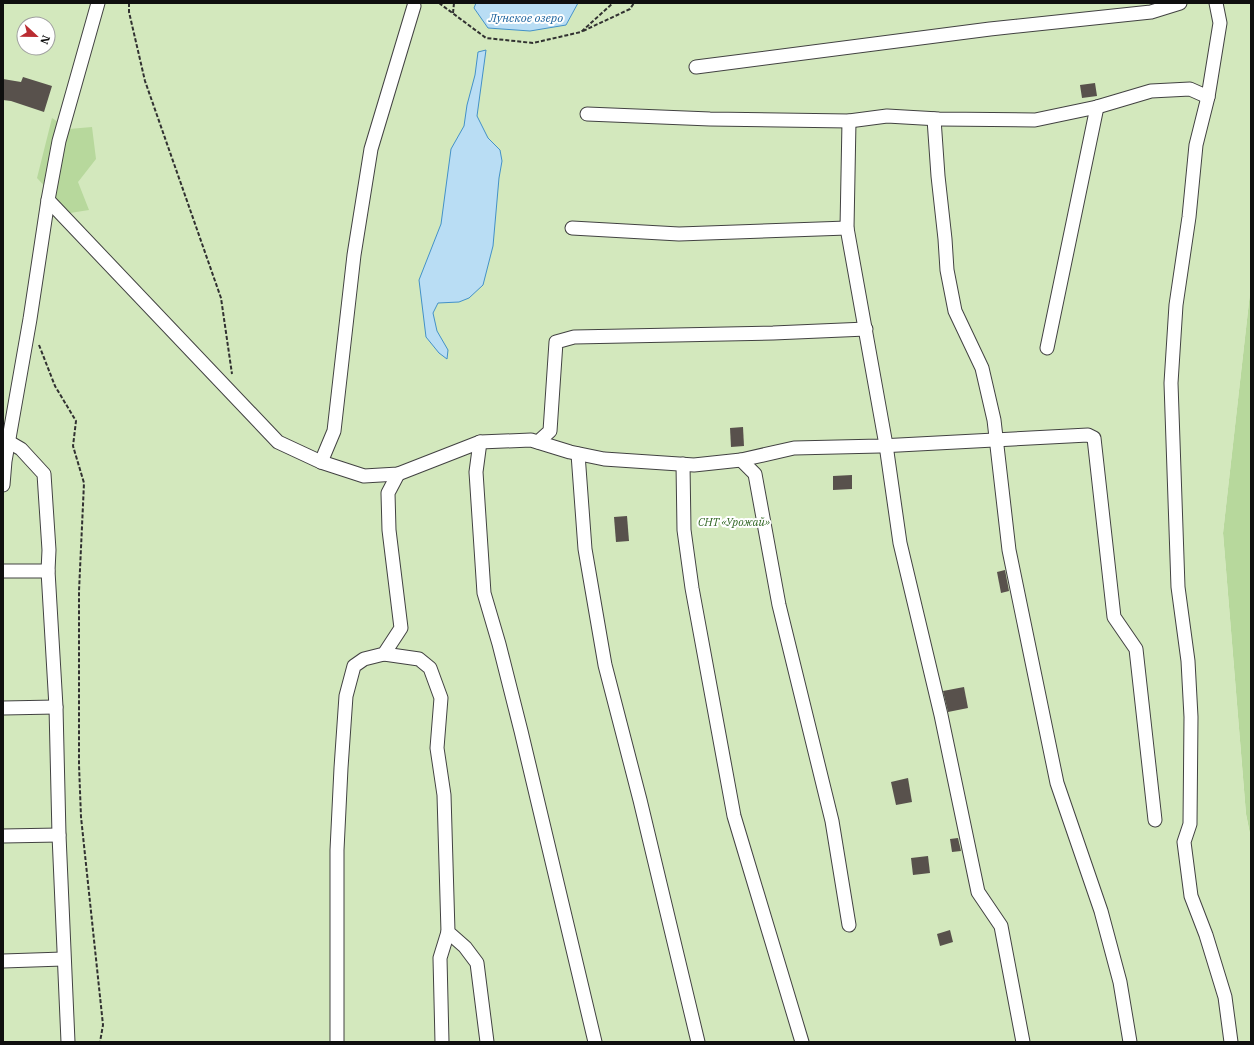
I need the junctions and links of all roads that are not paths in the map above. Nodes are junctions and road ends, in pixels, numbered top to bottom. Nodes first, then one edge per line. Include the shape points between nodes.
1 (98, 3) edge
2 (1180, 3) edge
3 (1216, 3) edge
4 (414, 6) dead end
5 (696, 67) dead end
6 (1208, 97) junction
7 (1097, 107) junction
8 (586, 114) dead end
9 (934, 119) junction
10 (849, 121) junction
11 (48, 200) junction
12 (572, 228) dead end
13 (848, 228) junction
14 (866, 329) junction
15 (1046, 348) dead end
16 (996, 439) junction
17 (6, 442) edge
18 (480, 442) junction
19 (538, 442) junction
20 (886, 446) junction
21 (578, 454) junction
22 (741, 460) junction
23 (321, 462) junction
24 (683, 464) junction
25 (398, 474) junction
26 (3, 485) edge
27 (3, 571) edge
28 (48, 571) junction
29 (384, 654) junction
30 (56, 707) junction
31 (3, 708) edge
32 (1155, 820) dead end
33 (59, 835) junction
34 (3, 836) edge
35 (849, 925) dead end
36 (448, 932) junction
37 (63, 959) junction
38 (3, 961) edge
39 (68, 1042) edge
40 (337, 1042) edge
41 (442, 1042) edge
42 (487, 1042) edge
43 (595, 1042) edge
44 (698, 1042) edge
45 (802, 1042) edge
46 (1023, 1042) edge
47 (1130, 1042) edge
48 (1231, 1042) edge

1 - 11 street via 59,141
2 - 5 street via 1151,12 990,29
3 - 6 street via 1220,23
4 - 23 street via 371,149 354,255 334,431
6 - 7 street via 1190,89 1151,91
6 - 48 street via 1196,145 1176,305 1171,383 1178,587 1188,661 1191,717 1190,824 1184,842 1191,896 1225,997
7 - 9 street via 1035,120
7 - 15 street
8 - 10 street
9 - 10 street via 888,116
9 - 16 street via 947,270 955,310 982,368
10 - 13 street
11 - 17 street via 31,312
11 - 23 street via 278,442
12 - 13 street via 679,234
13 - 14 street
14 - 19 street via 574,337 556,342 550,431
14 - 20 street
16 - 20 street
16 - 32 street via 1088,435 1094,438 1114,617 1136,649
16 - 47 street via 1009,550 1057,783 1101,911 1120,982
17 - 26 street
17 - 28 street via 21,449 44,474
18 - 19 street
18 - 25 street
18 - 43 street via 476,472 484,593 499,644
19 - 21 street
20 - 22 street via 794,448
20 - 46 street via 900,543 941,715 978,892 1001,926
21 - 24 street via 604,459
21 - 44 street via 585,549 605,665
22 - 24 street
22 - 35 street via 755,474 779,605 832,821
23 - 25 street via 364,476
24 - 45 street via 684,530 692,588 734,816
25 - 29 street via 388,493 389,530 401,628
27 - 28 street
28 - 30 street
29 - 36 street via 419,660 430,668 441,698 437,748 444,795
29 - 40 street via 364,659 354,666 346,696 337,850
30 - 31 street
30 - 33 street
33 - 34 street
33 - 37 street
36 - 41 street via 440,958
36 - 42 street via 465,947 477,963
37 - 38 street
37 - 39 street

